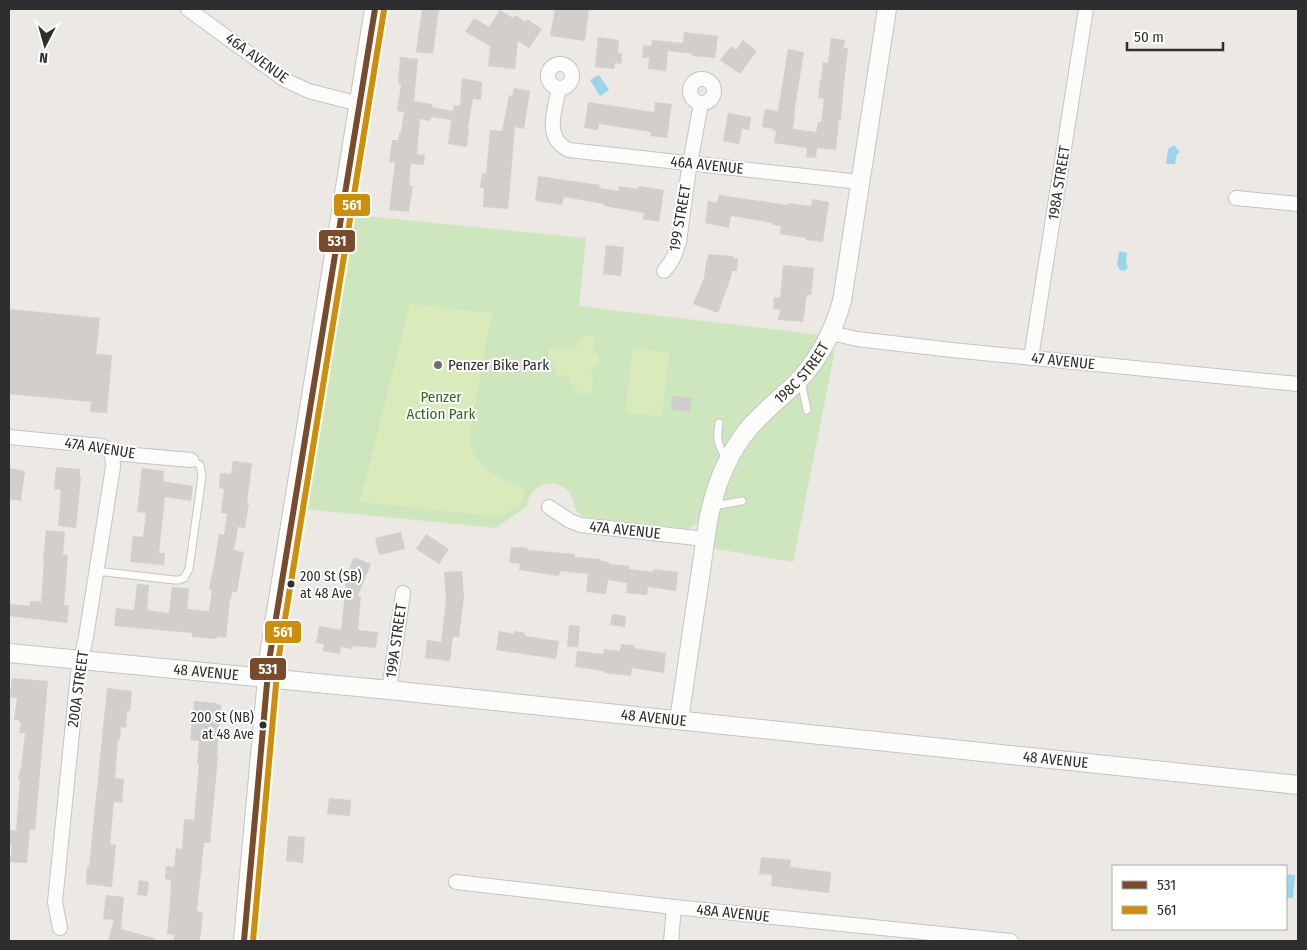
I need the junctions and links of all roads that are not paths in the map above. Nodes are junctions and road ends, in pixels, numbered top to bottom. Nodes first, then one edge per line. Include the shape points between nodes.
1 (188, 9) edge
2 (375, 9) edge
3 (887, 9) edge
4 (1086, 9) edge
5 (206, 14) edge
6 (559, 88) dead end
7 (701, 103) dead end
8 (359, 104) junction
9 (690, 164) junction
10 (860, 182) junction
11 (1236, 198) dead end
12 (1298, 204) edge
13 (664, 271) dead end
14 (831, 333) junction
15 (1031, 358) junction
16 (801, 378) junction
17 (1297, 385) edge
18 (807, 410) dead end
19 (719, 423) dead end
20 (9, 437) edge
21 (112, 452) junction
22 (191, 460) joint
23 (728, 461) junction
24 (742, 500) dead end
25 (549, 507) dead end
26 (711, 507) junction
27 (705, 539) junction
28 (96, 571) junction
29 (403, 593) dead end
30 (9, 653) edge
31 (81, 660) junction
32 (268, 678) junction
33 (389, 690) junction
34 (679, 720) junction
35 (1298, 785) edge
36 (456, 882) dead end
37 (674, 907) junction
38 (60, 928) dead end
39 (244, 941) edge
40 (671, 941) edge
41 (1011, 941) edge

1 - 5 street, 46A AVENUE
2 - 8 main road
3 - 10 street, 198C STREET
4 - 15 street, 198A STREET
5 - 8 street, 46A AVENUE via 285,80 309,91
6 - 9 street, 46A AVENUE via 552,124 553,133 563,147
7 - 9 street, 199 STREET
8 - 32 main road
9 - 10 street, 46A AVENUE
9 - 13 street, 199 STREET via 679,242
10 - 14 street, 198C STREET via 842,301
11 - 12 street
14 - 15 street, 47 AVENUE via 857,339
14 - 16 street, 198C STREET
15 - 17 street, 47 AVENUE
16 - 18 lane
16 - 23 street, 198C STREET via 748,429
19 - 23 lane via 719,447
20 - 21 street, 47A AVENUE via 102,446
21 - 22 street, 47A AVENUE
21 - 28 street, 200A STREET via 113,467
22 - 28 lane via 200,465 202,476 189,569 184,578 174,580
23 - 26 street, 198C STREET
24 - 26 lane
25 - 27 street, 47A AVENUE via 581,525
26 - 27 street, 198C STREET
27 - 34 street, 198C STREET
28 - 31 street, 200A STREET
29 - 33 street, 199A STREET
30 - 31 street, 48 AVENUE
31 - 32 street, 48 AVENUE
31 - 38 street, 200A STREET via 55,902
32 - 33 street, 48 AVENUE
32 - 39 main road
33 - 34 street, 48 AVENUE
34 - 35 street, 48 AVENUE
36 - 37 street, 48A AVENUE
37 - 40 street
37 - 41 street, 48A AVENUE

